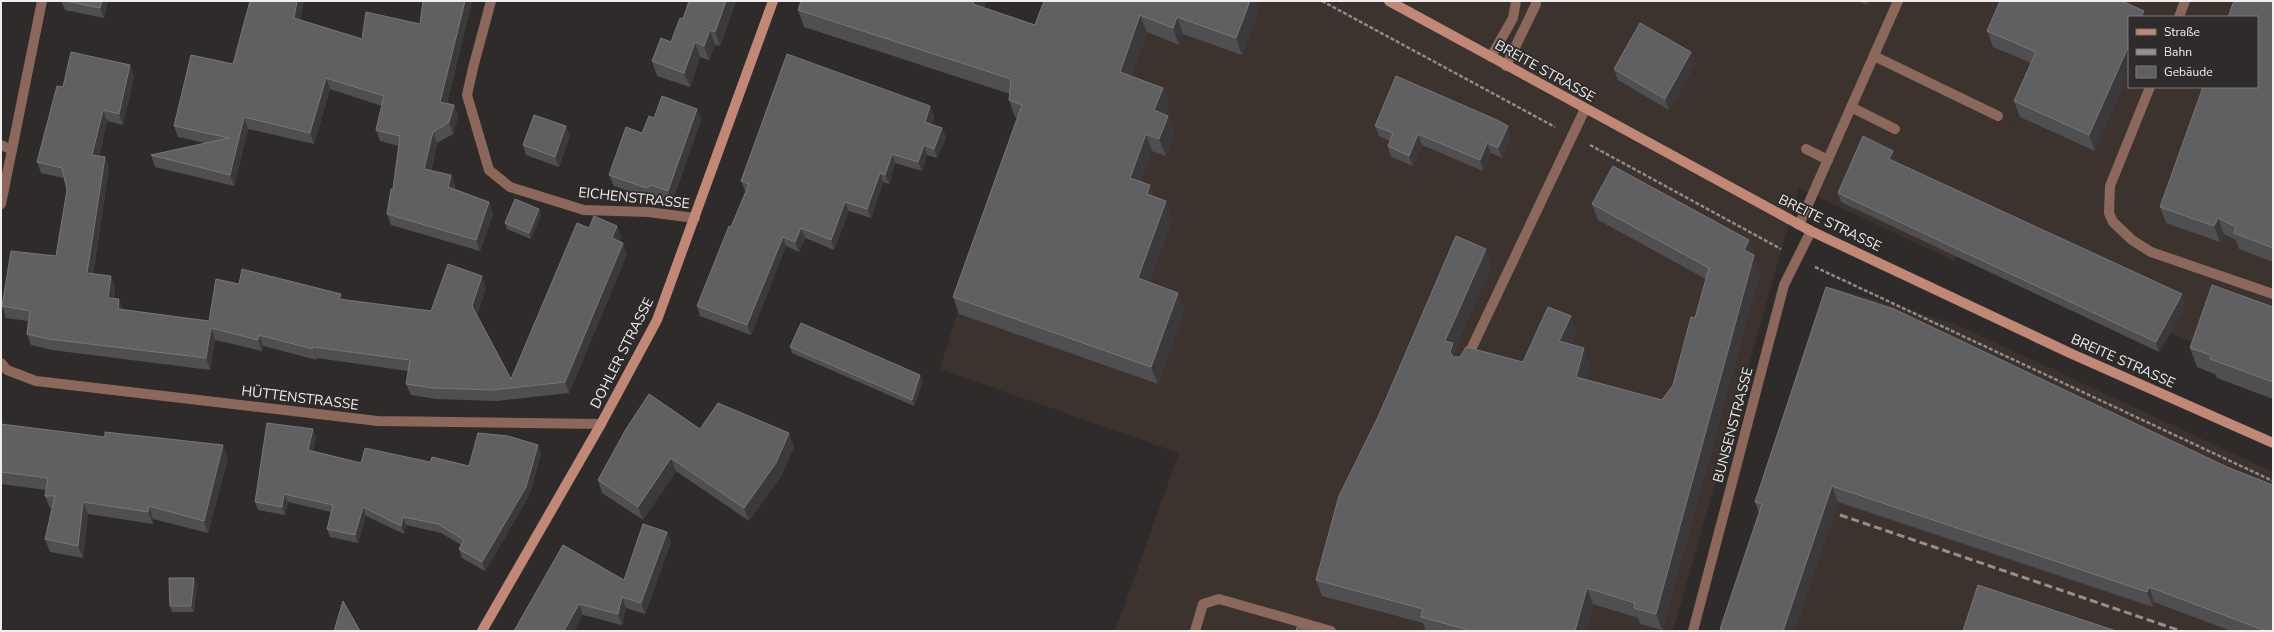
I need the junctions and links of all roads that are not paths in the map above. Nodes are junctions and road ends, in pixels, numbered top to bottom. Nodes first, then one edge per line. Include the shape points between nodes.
1 (42, 1) edge
2 (491, 1) edge
3 (773, 1) edge
4 (1389, 1) edge
5 (1516, 1) edge
6 (1898, 1) edge
7 (2185, 1) edge
8 (1536, 4) dead end
9 (2178, 16) edge
10 (1874, 56) junction
11 (1491, 57) junction
12 (1506, 66) junction
13 (2150, 88) edge
14 (1851, 107) junction
15 (1585, 108) junction
16 (1998, 116) dead end
17 (1895, 129) dead end
18 (1, 145) edge
19 (1806, 149) dead end
20 (12, 150) junction
21 (1828, 160) junction
22 (1, 204) edge
23 (695, 218) junction
24 (1800, 225) junction
25 (1811, 231) junction
26 (2273, 294) edge
27 (1, 363) edge
28 (1462, 368) edge
29 (601, 424) junction
30 (2273, 443) edge
31 (482, 631) edge
32 (1195, 631) edge
33 (1332, 631) edge
34 (1693, 631) edge

1 - 20 street
2 - 23 street, EICHENSTRASSE via 467,95 489,170 510,187 584,210 648,212
3 - 23 main road, DOHLER STRASSE
4 - 11 main road, BREITE STRASSE
5 - 11 street via 1513,18
6 - 10 street
7 - 9 street
8 - 12 street
10 - 14 street
10 - 16 street
11 - 12 main road, BREITE STRASSE
12 - 15 main road, BREITE STRASSE
13 - 26 street via 2110,186 2108,201 2113,222 2132,240 2151,252
14 - 17 street
14 - 21 street
15 - 24 main road, BREITE STRASSE
15 - 28 street
18 - 20 street
19 - 21 street
20 - 22 street
21 - 24 street
23 - 29 main road, DOHLER STRASSE via 657,320
24 - 25 main road, BREITE STRASSE
25 - 30 main road, BREITE STRASSE via 2072,354
25 - 34 street, BUNSENSTRASSE via 1784,285
27 - 29 street, HÜTTENSTRASSE via 7,370 36,381 378,421
29 - 31 main road, DOHLER STRASSE
32 - 33 street via 1203,604 1219,599

